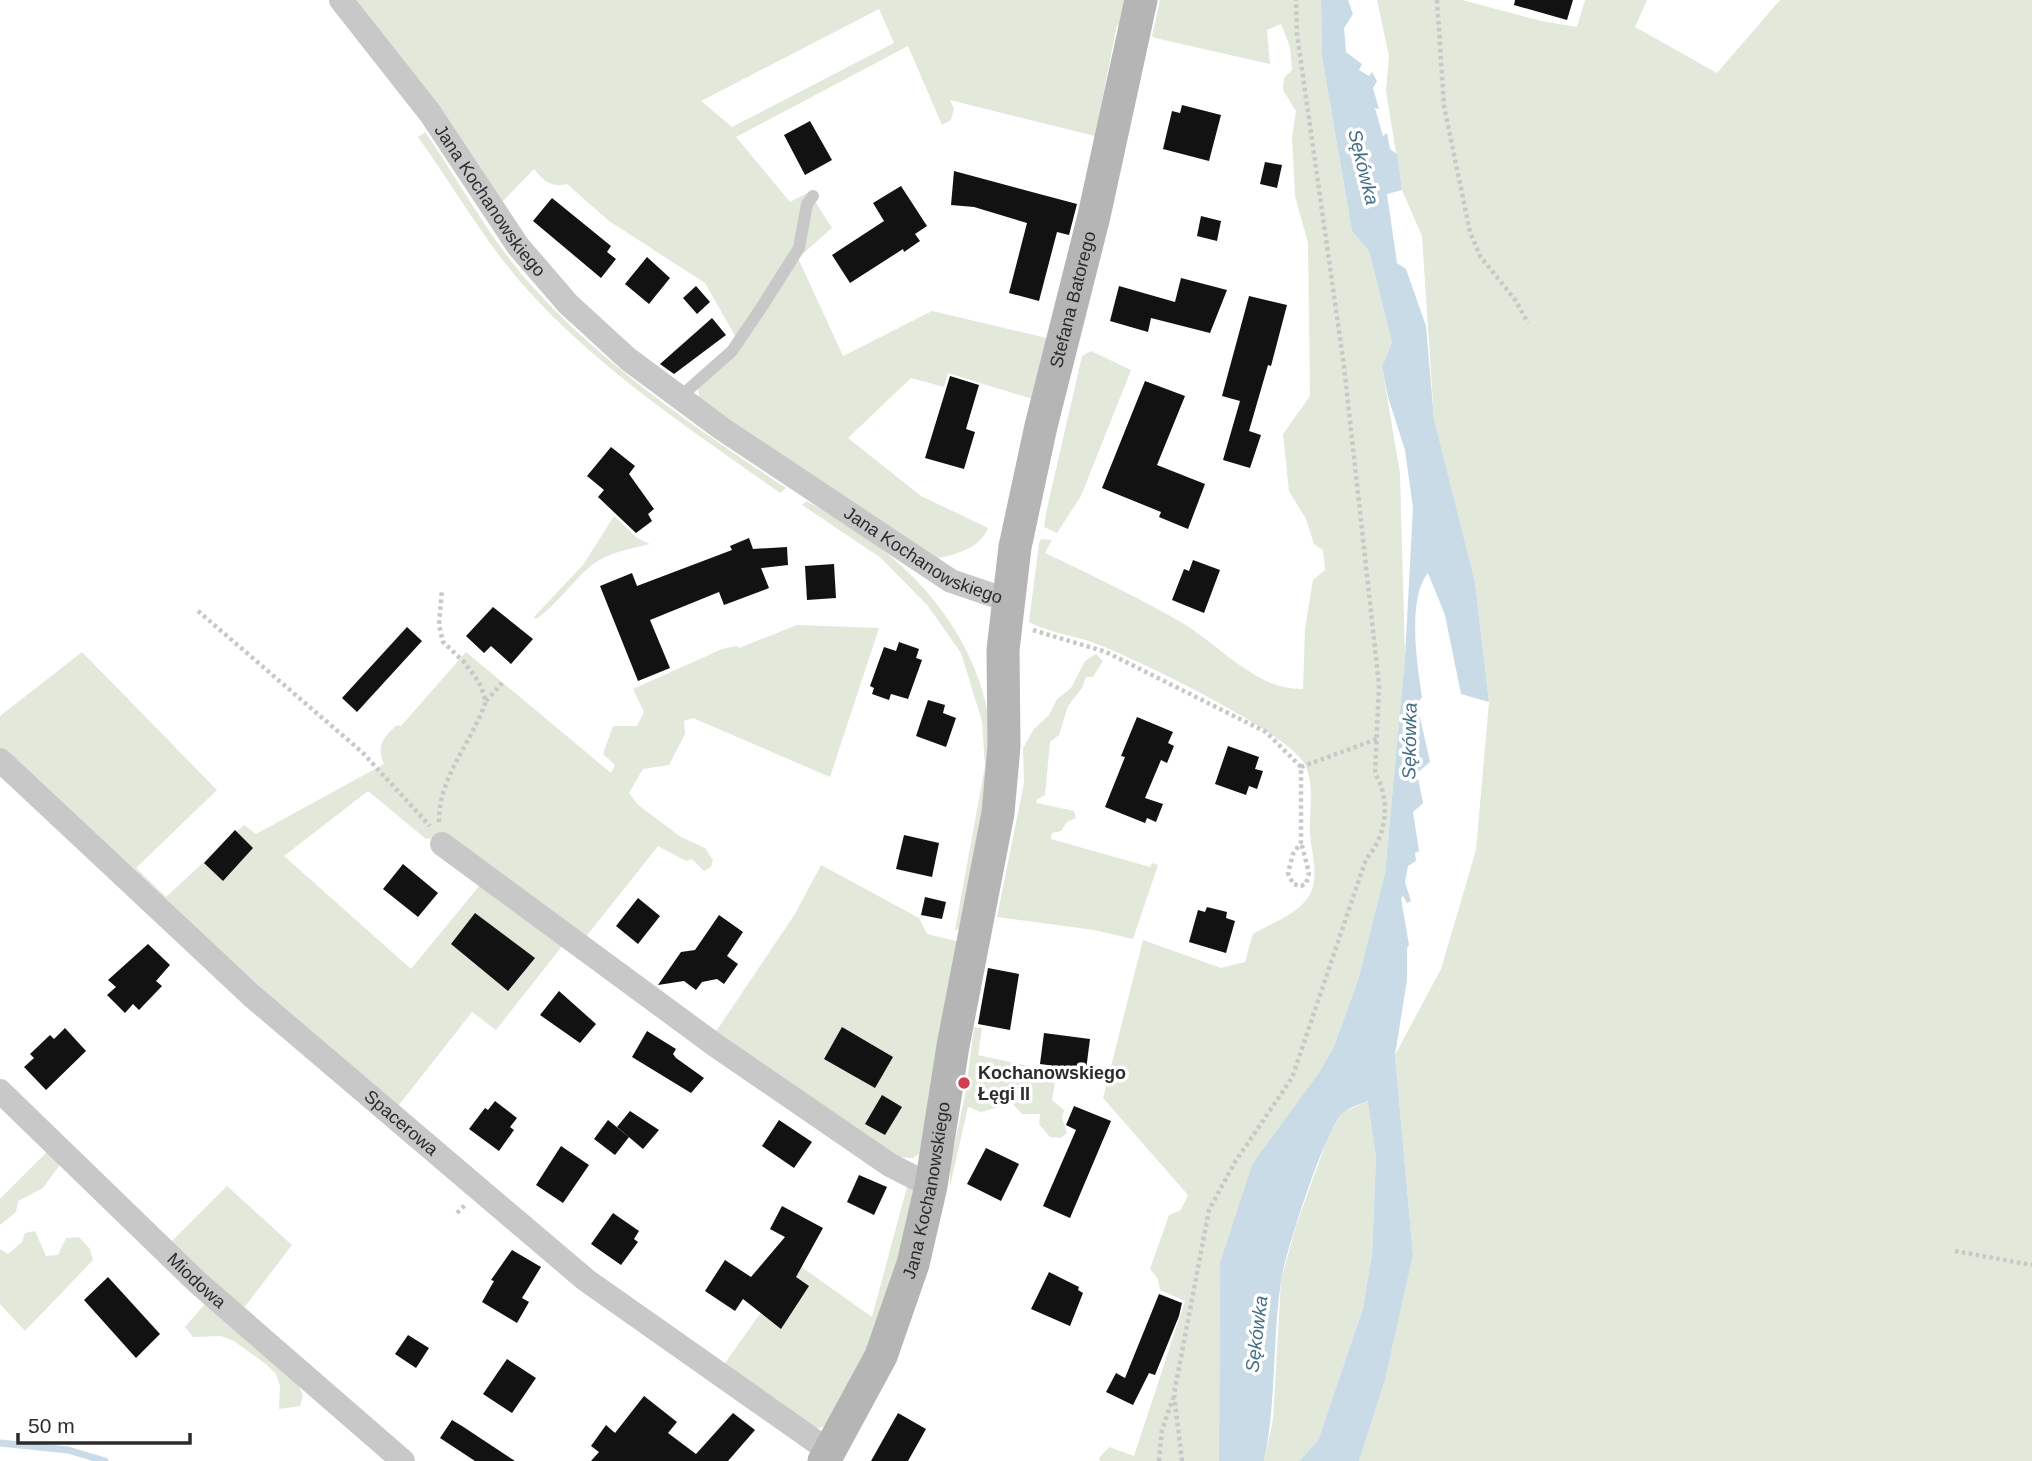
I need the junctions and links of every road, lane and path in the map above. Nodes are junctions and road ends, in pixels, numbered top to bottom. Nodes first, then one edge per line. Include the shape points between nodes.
1 (341, 0) edge
2 (1141, 0) edge
3 (1296, 0) edge
4 (1437, 0) edge
5 (813, 196) dead end
6 (1528, 323) dead end
7 (680, 397) junction
8 (442, 589) dead end
9 (1007, 600) junction
10 (198, 611) dead end
11 (502, 683) dead end
12 (486, 701) junction
13 (1377, 739) junction
14 (0, 760) edge
15 (1301, 767) junction
16 (1301, 842) junction
17 (442, 844) junction
18 (0, 1090) edge
19 (931, 1186) junction
20 (1955, 1251) dead end
21 (2032, 1265) edge
22 (1174, 1394) junction
23 (826, 1456) edge
24 (403, 1461) edge
25 (1159, 1461) edge
26 (1182, 1461) edge

1 - 7 street, Jana Kochanowskiego via 430,113 518,246 568,304 628,359
2 - 9 street, Stefana Batorego via 1094,216 1022,506
3 - 13 path via 1375,643
4 - 6 path via 1444,106 1470,232 1480,256
5 - 7 lane via 807,204 799,248 763,305 732,351
7 - 9 street, Jana Kochanowskiego via 951,581
8 - 12 path via 439,625 443,642 479,682
9 - 15 path via 1033,629 1106,652 1266,732
9 - 19 street, Jana Kochanowskiego via 998,813
10 - 17 path via 362,752 424,817
11 - 12 path
12 - 17 path via 438,805
13 - 15 path
13 - 22 path via 1375,774 1383,785 1384,819 1380,844 1366,859 1292,1078 1235,1162 1209,1210
14 - 23 street, Spacerowa via 252,996 586,1280
15 - 16 path
16 - 16 path via 1288,873 1293,884 1301,886 1309,873
17 - 19 street via 715,1045 890,1165
18 - 24 street, Miodowa via 197,1282
19 - 23 street, Jana Kochanowskiego via 913,1264 881,1356
20 - 21 path
22 - 25 path via 1162,1430
22 - 26 path

